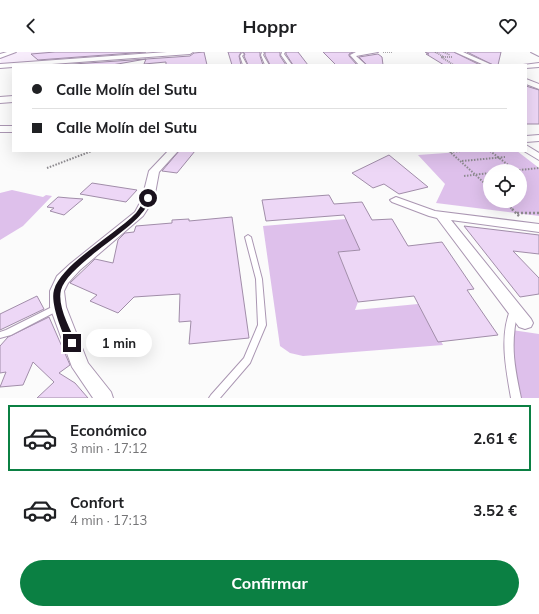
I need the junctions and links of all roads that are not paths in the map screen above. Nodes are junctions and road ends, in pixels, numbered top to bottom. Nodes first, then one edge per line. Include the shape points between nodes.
1 (13, 52) edge
2 (190, 52) edge
3 (284, 52) edge
4 (375, 52) edge
5 (458, 52) edge
6 (534, 52) edge
7 (263, 53) dead end
8 (243, 54) dead end
9 (539, 54) edge
10 (1, 55) edge
11 (161, 55) edge
12 (28, 64) edge
13 (244, 64) edge
14 (266, 64) edge
15 (289, 64) edge
16 (362, 64) edge
17 (487, 64) edge
18 (12, 65) edge
19 (539, 65) edge
20 (0, 66) edge
21 (527, 66) edge
22 (527, 82) edge
23 (537, 90) edge
24 (12, 99) edge
25 (0, 100) edge
26 (0, 129) edge
27 (12, 129) edge
28 (539, 138) edge
29 (527, 139) edge
30 (527, 149) edge
31 (173, 152) edge
32 (539, 158) edge
33 (396, 200) dead end
34 (441, 215) junction
35 (539, 228) edge
36 (248, 237) dead end
37 (58, 307) junction
38 (514, 309) junction
39 (525, 323) dead end
40 (0, 335) edge
41 (104, 398) edge
42 (214, 398) edge
43 (516, 398) edge

1 - 10 street
2 - 11 street
3 - 15 lane via 282,54
4 - 16 street via 353,55
5 - 17 street
6 - 9 street
7 - 14 lane
8 - 13 lane via 241,56
11 - 12 street
18 - 20 street
19 - 21 street
22 - 23 street
24 - 25 street
26 - 27 street
28 - 29 street
30 - 32 street
31 - 37 street via 154,171 151,190 139,214 62,280 57,291
33 - 34 street
34 - 35 street
34 - 38 street
36 - 42 lane via 260,279 262,324 247,360
37 - 40 lane
37 - 41 street via 81,367
38 - 39 street
38 - 43 lane via 507,346

